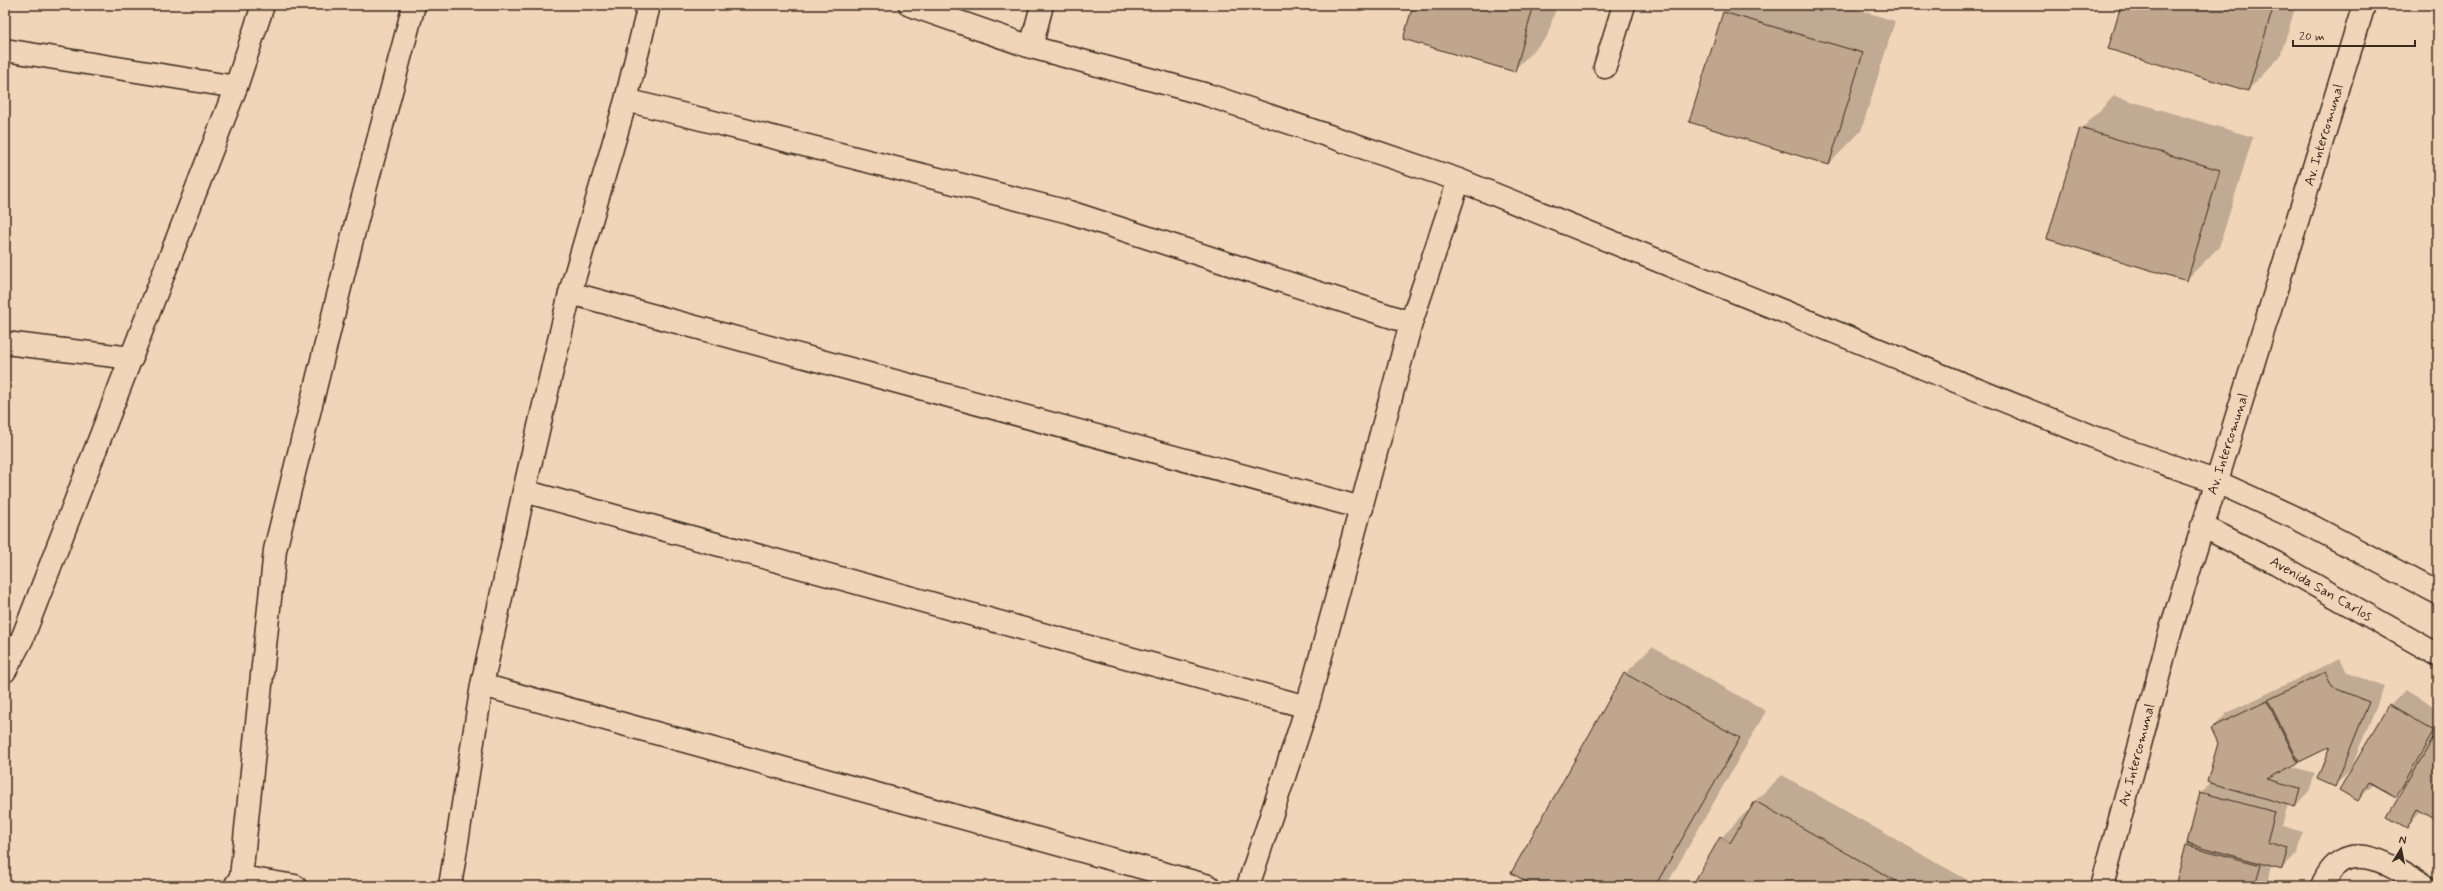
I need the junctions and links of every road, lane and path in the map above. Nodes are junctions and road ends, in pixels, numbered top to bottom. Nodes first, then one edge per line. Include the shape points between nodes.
1 (263, 5) edge
2 (414, 5) edge
3 (649, 5) edge
4 (910, 5) edge
5 (1042, 5) edge
6 (1624, 5) edge
7 (2364, 5) edge
8 (1031, 47) junction
9 (5, 50) edge
10 (1605, 67) dead end
11 (236, 87) junction
12 (626, 100) junction
13 (1459, 180) junction
14 (570, 293) junction
15 (1411, 323) junction
16 (5, 343) edge
17 (132, 358) junction
18 (2215, 481) junction
19 (524, 491) junction
20 (1362, 508) junction
21 (2202, 526) junction
22 (2438, 593) edge
23 (13, 638) edge
24 (2438, 655) edge
25 (5, 671) edge
26 (482, 685) junction
27 (1307, 707) junction
28 (238, 882) edge
29 (295, 886) edge
30 (450, 886) edge
31 (1209, 886) edge
32 (1248, 886) edge
33 (2102, 886) edge
34 (2322, 886) edge
35 (2424, 886) edge

1 - 11 street
2 - 28 street via 354,231 275,550
3 - 12 street
4 - 8 street
5 - 8 street
6 - 10 street
7 - 18 street, Av. Intercomunal via 2274,300
8 - 13 street via 1208,95
9 - 11 street
11 - 17 street
12 - 14 street
12 - 15 street via 1069,212
13 - 15 street
13 - 18 street via 2131,452
14 - 19 street
14 - 20 street
15 - 20 street
16 - 17 street
17 - 23 street
18 - 21 street, Av. Intercomunal
18 - 22 street via 2300,520
19 - 26 street
19 - 27 street
20 - 27 street
21 - 24 street, Avenida San Carlos via 2276,563
21 - 33 street, Av. Intercomunal via 2171,629
23 - 25 street
26 - 30 street
26 - 31 street
27 - 32 street
28 - 29 street
34 - 35 street via 2328,871 2337,862 2354,857 2373,858 2390,865

